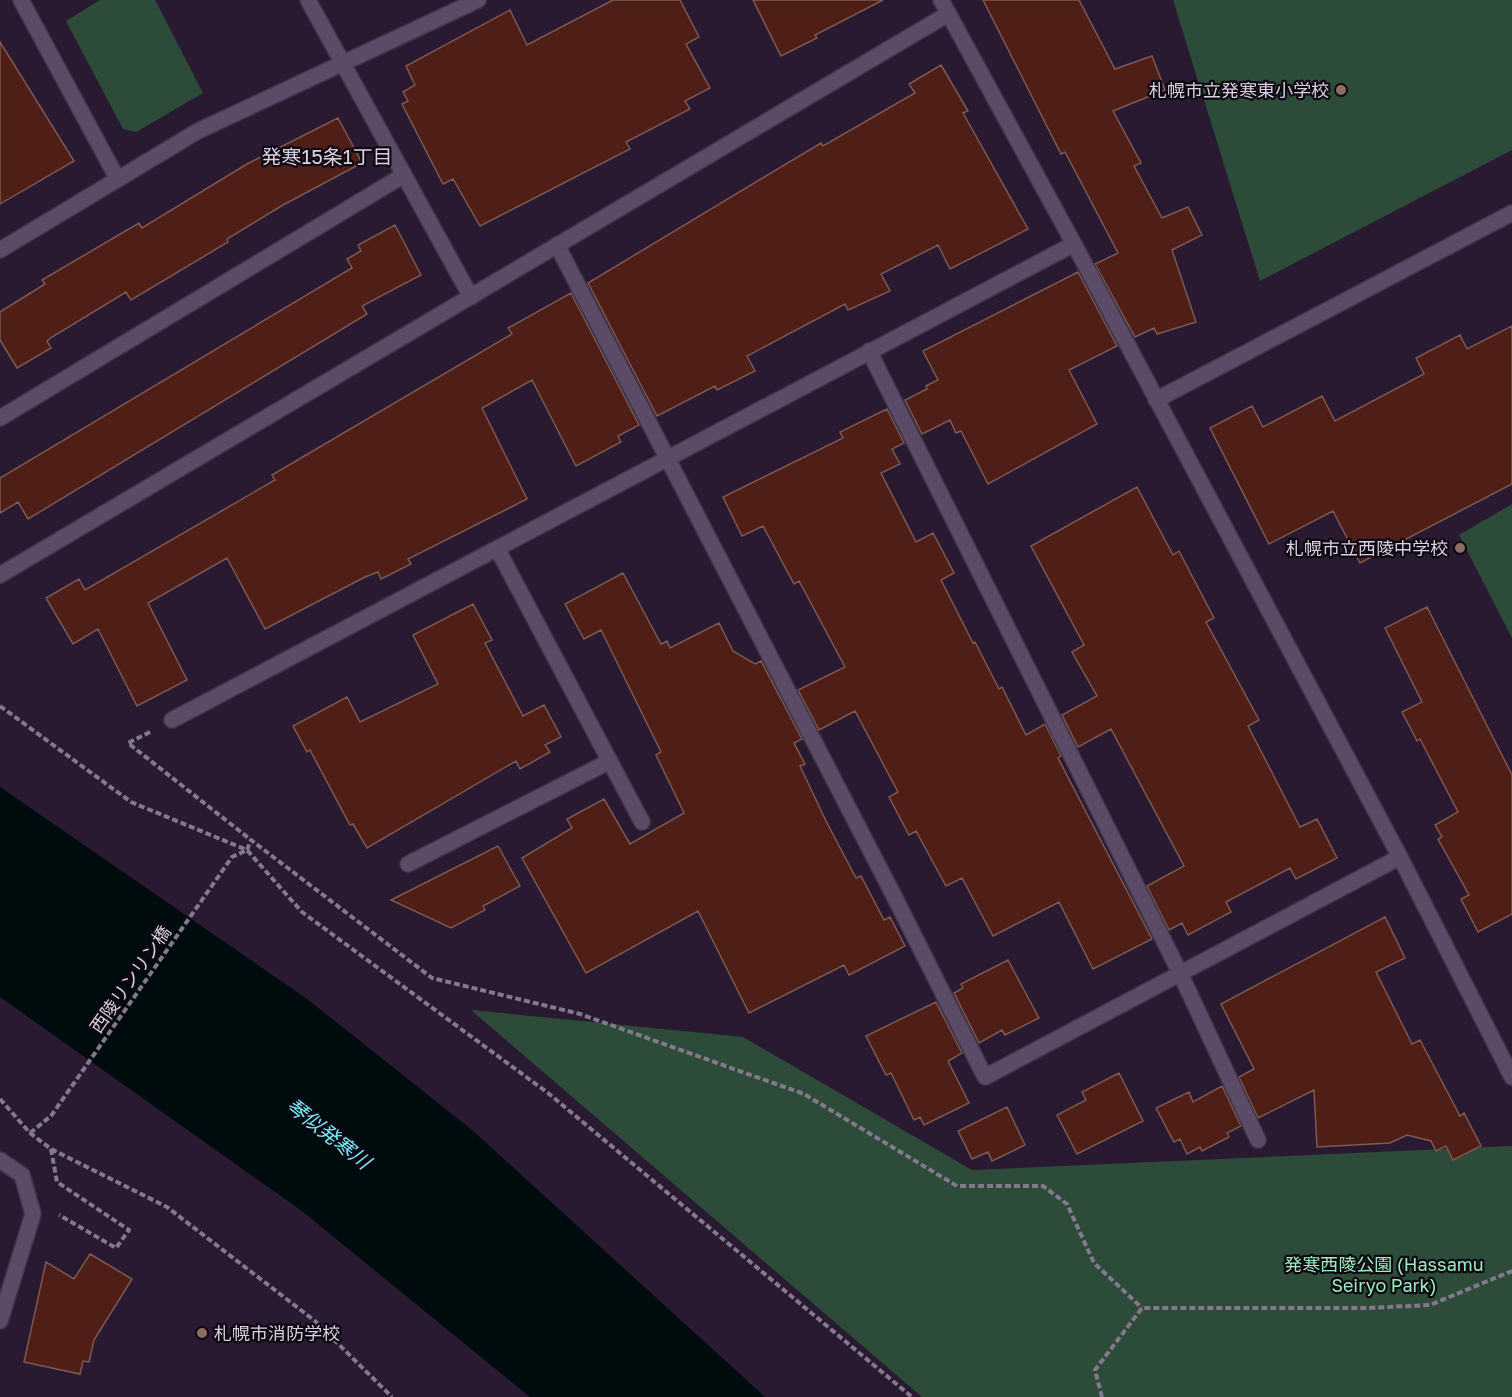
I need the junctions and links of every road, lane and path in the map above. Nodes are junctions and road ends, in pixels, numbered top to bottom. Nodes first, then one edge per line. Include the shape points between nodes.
1 (21, 0) edge
2 (308, 0) edge
3 (478, 0) edge
4 (941, 0) edge
5 (948, 14) junction
6 (343, 63) junction
7 (404, 175) junction
8 (117, 178) junction
9 (1512, 213) edge
10 (1074, 244) junction
11 (557, 245) junction
12 (0, 250) edge
13 (471, 297) junction
14 (869, 351) junction
15 (1156, 400) junction
16 (0, 418) edge
17 (668, 459) junction
18 (498, 550) junction
19 (0, 575) edge
20 (0, 706) edge
21 (172, 720) joint
22 (610, 761) junction
23 (642, 822) dead end
24 (251, 840) junction
25 (247, 850) junction
26 (1400, 857) junction
27 (408, 864) dead end
28 (1180, 973) junction
29 (1512, 1077) edge
30 (0, 1099) edge
31 (30, 1133) junction
32 (1258, 1140) dead end
33 (51, 1149) junction
34 (0, 1160) edge
35 (30, 1198) junction
36 (1512, 1272) edge
37 (1142, 1308) junction
38 (0, 1321) edge
39 (392, 1397) edge
40 (912, 1397) edge
41 (1102, 1397) edge

1 - 8 street
2 - 6 street
3 - 6 street
4 - 5 street
5 - 10 street
5 - 11 street
6 - 7 street
6 - 8 street via 198,131
7 - 13 street
7 - 16 street
8 - 12 street
9 - 15 street
10 - 14 street
10 - 15 street
11 - 13 street
11 - 17 street
13 - 19 street
14 - 17 street
14 - 28 street
15 - 26 street
17 - 18 street
17 - 28 street via 985,1077
18 - 21 street
18 - 22 street
20 - 25 path via 131,802
21 - 24 path via 128,743
22 - 23 street
22 - 27 street
24 - 25 path
24 - 37 path via 432,978 580,1014 804,1094 957,1186 1043,1186 1067,1204 1094,1263
25 - 31 path, 西陵リンリン橋 via 231,857 51,1116
25 - 40 path via 302,912 548,1093
26 - 28 street
26 - 29 street
28 - 32 street
30 - 31 path
31 - 33 path
33 - 35 path via 57,1182 129,1230 116,1248
33 - 39 path via 167,1207 315,1321
34 - 35 street via 22,1175
35 - 38 street via 33,1214
36 - 37 path via 1430,1305
37 - 41 path via 1095,1370

